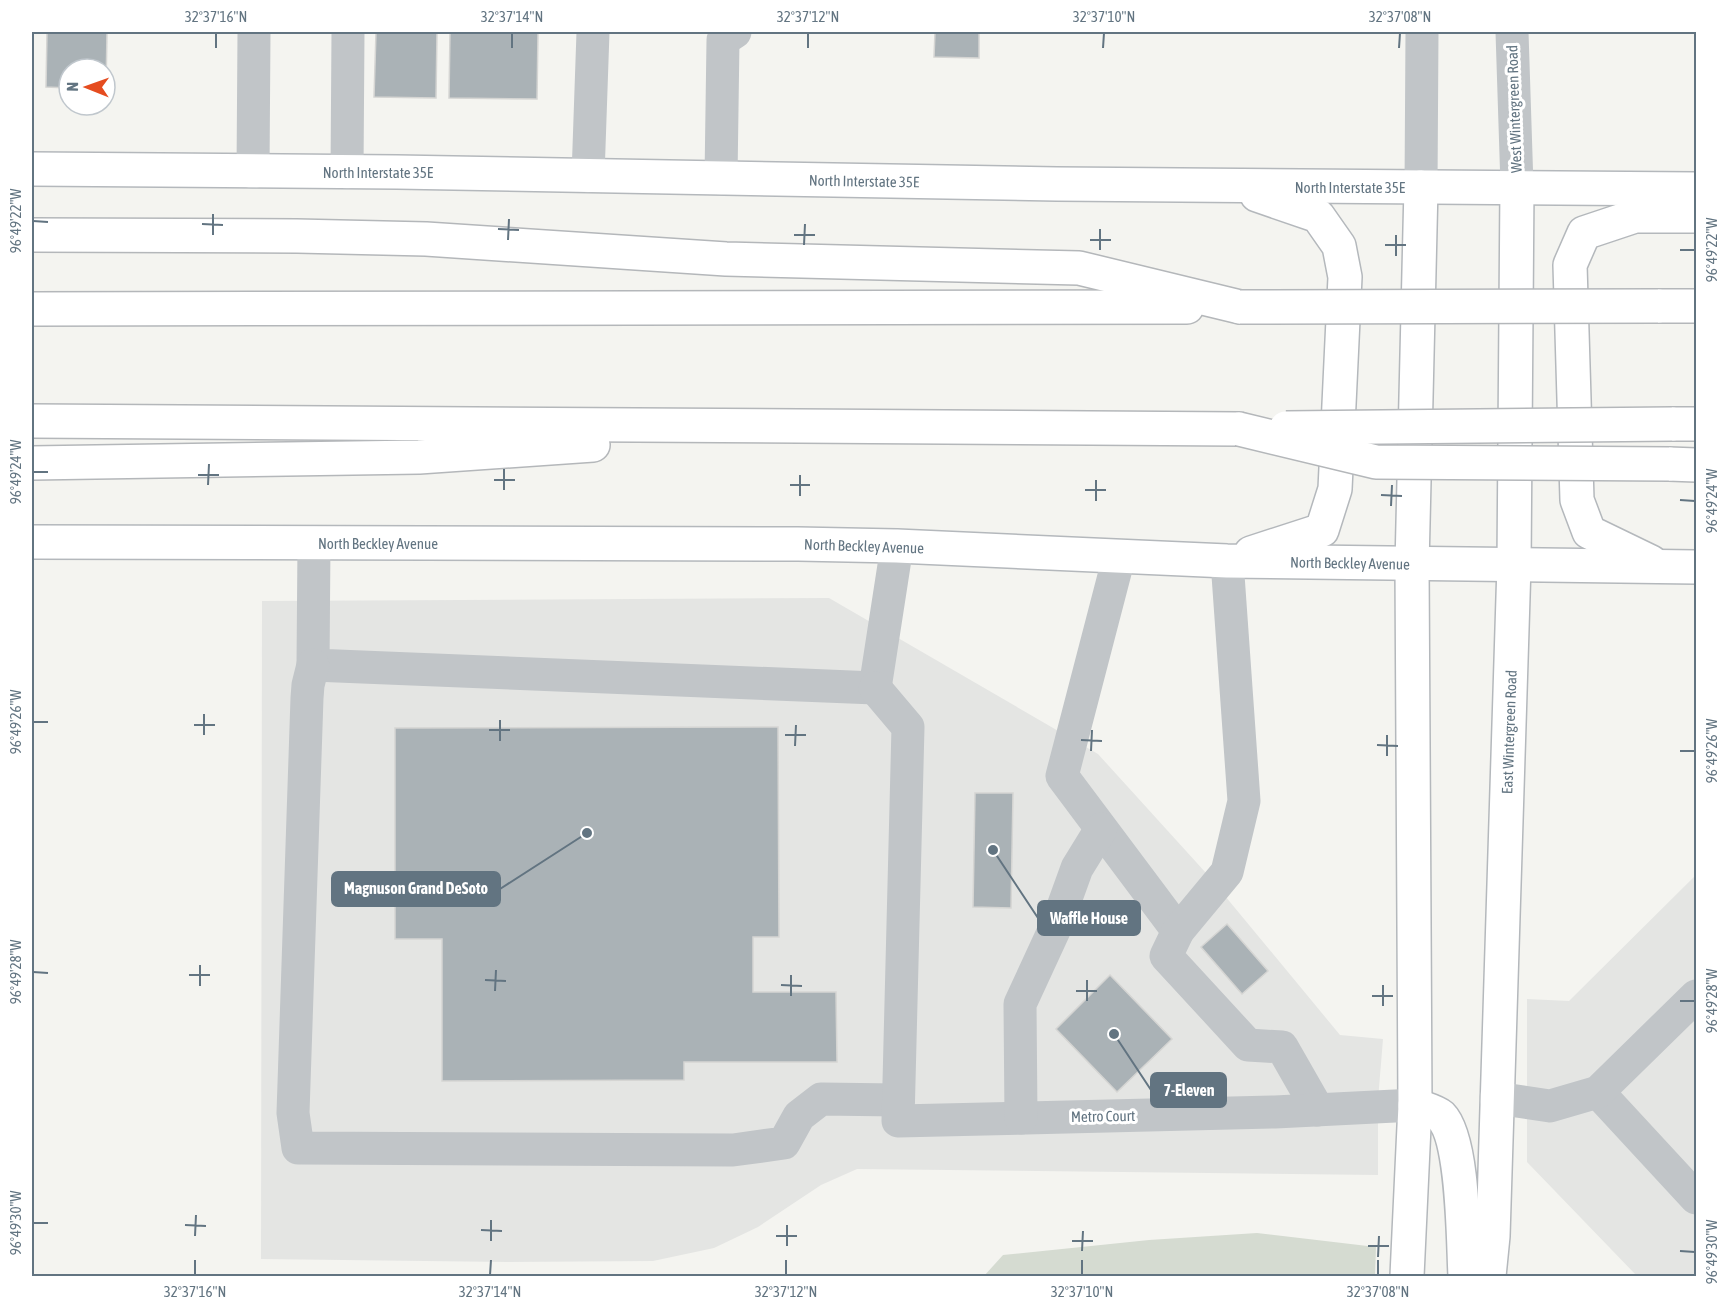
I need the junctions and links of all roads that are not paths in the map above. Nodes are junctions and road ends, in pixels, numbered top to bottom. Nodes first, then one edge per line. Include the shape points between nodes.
1 (254, 32) edge
2 (348, 32) edge
3 (594, 32) edge
4 (735, 32) edge
5 (1422, 32) edge
6 (1512, 32) edge
7 (32, 169) edge
8 (253, 172) junction
9 (347, 172) junction
10 (588, 176) junction
11 (721, 178) junction
12 (1229, 186) junction
13 (1517, 186) junction
14 (1421, 188) junction
15 (1696, 189) edge
16 (1696, 216) edge
17 (32, 235) edge
18 (1696, 306) edge
19 (1240, 307) junction
20 (32, 309) edge
21 (32, 421) edge
22 (1684, 424) edge
23 (843, 428) junction
24 (1239, 429) junction
25 (32, 463) edge
26 (1683, 465) edge
27 (32, 542) edge
28 (314, 543) junction
29 (897, 546) junction
30 (1119, 557) junction
31 (1227, 561) junction
32 (1412, 564) junction
33 (1514, 565) junction
34 (1661, 567) junction
35 (1696, 567) edge
36 (313, 665) junction
37 (875, 688) junction
38 (1101, 829) junction
39 (1178, 931) junction
40 (1696, 996) edge
41 (1598, 1092) junction
42 (1496, 1098) junction
43 (1415, 1105) junction
44 (1318, 1110) junction
45 (898, 1111) junction
46 (1021, 1118) junction
47 (1696, 1198) edge
48 (1407, 1276) edge
49 (1465, 1276) edge
50 (1489, 1276) edge

1 - 8 street
2 - 9 street
3 - 10 street
4 - 11 street via 723,40
5 - 14 street
6 - 13 street, West Wintergreen Road
7 - 8 main road, North Interstate 35E
8 - 9 main road, North Interstate 35E
9 - 10 main road, North Interstate 35E
10 - 11 main road, North Interstate 35E
11 - 12 main road, North Interstate 35E
12 - 14 main road, North Interstate 35E
12 - 31 main road via 1318,216 1339,246 1345,277 1335,489 1322,530
13 - 14 main road, North Interstate 35E
13 - 15 main road, North Interstate 35E
13 - 33 main road, East Wintergreen Road
14 - 32 main road
16 - 34 main road via 1635,216 1584,233 1570,265 1577,500 1589,532
17 - 19 main road via 426,239 726,259 1078,268
18 - 19 main road, bridge
19 - 20 main road
21 - 23 main road
22 - 24 main road, bridge
23 - 24 main road
23 - 25 main road via 419,458
24 - 26 main road, bridge via 1376,462
27 - 28 main road, North Beckley Avenue
28 - 29 main road, North Beckley Avenue
28 - 36 street
29 - 30 main road, North Beckley Avenue
29 - 37 street
30 - 31 main road, North Beckley Avenue
30 - 38 street via 1062,776
31 - 32 main road, North Beckley Avenue
31 - 39 street via 1244,801 1227,872
32 - 33 main road, North Beckley Avenue
32 - 43 main road
33 - 34 main road, North Beckley Avenue
33 - 42 main road, East Wintergreen Road
34 - 35 main road, North Beckley Avenue
36 - 37 street
36 - 45 street, Metro Court via 308,692 293,1113 298,1148 733,1150 784,1143 799,1116 821,1099
37 - 45 street via 908,727
38 - 39 street
38 - 46 street via 1077,868 1056,926 1020,1004
39 - 44 street via 1166,956 1248,1045 1282,1047
40 - 41 street
41 - 42 street via 1550,1106
41 - 47 street
42 - 50 main road, East Wintergreen Road
43 - 44 street, Metro Court
43 - 48 main road
43 - 49 main road via 1440,1115 1451,1131 1459,1169
44 - 46 street, Metro Court
45 - 46 street, Metro Court

